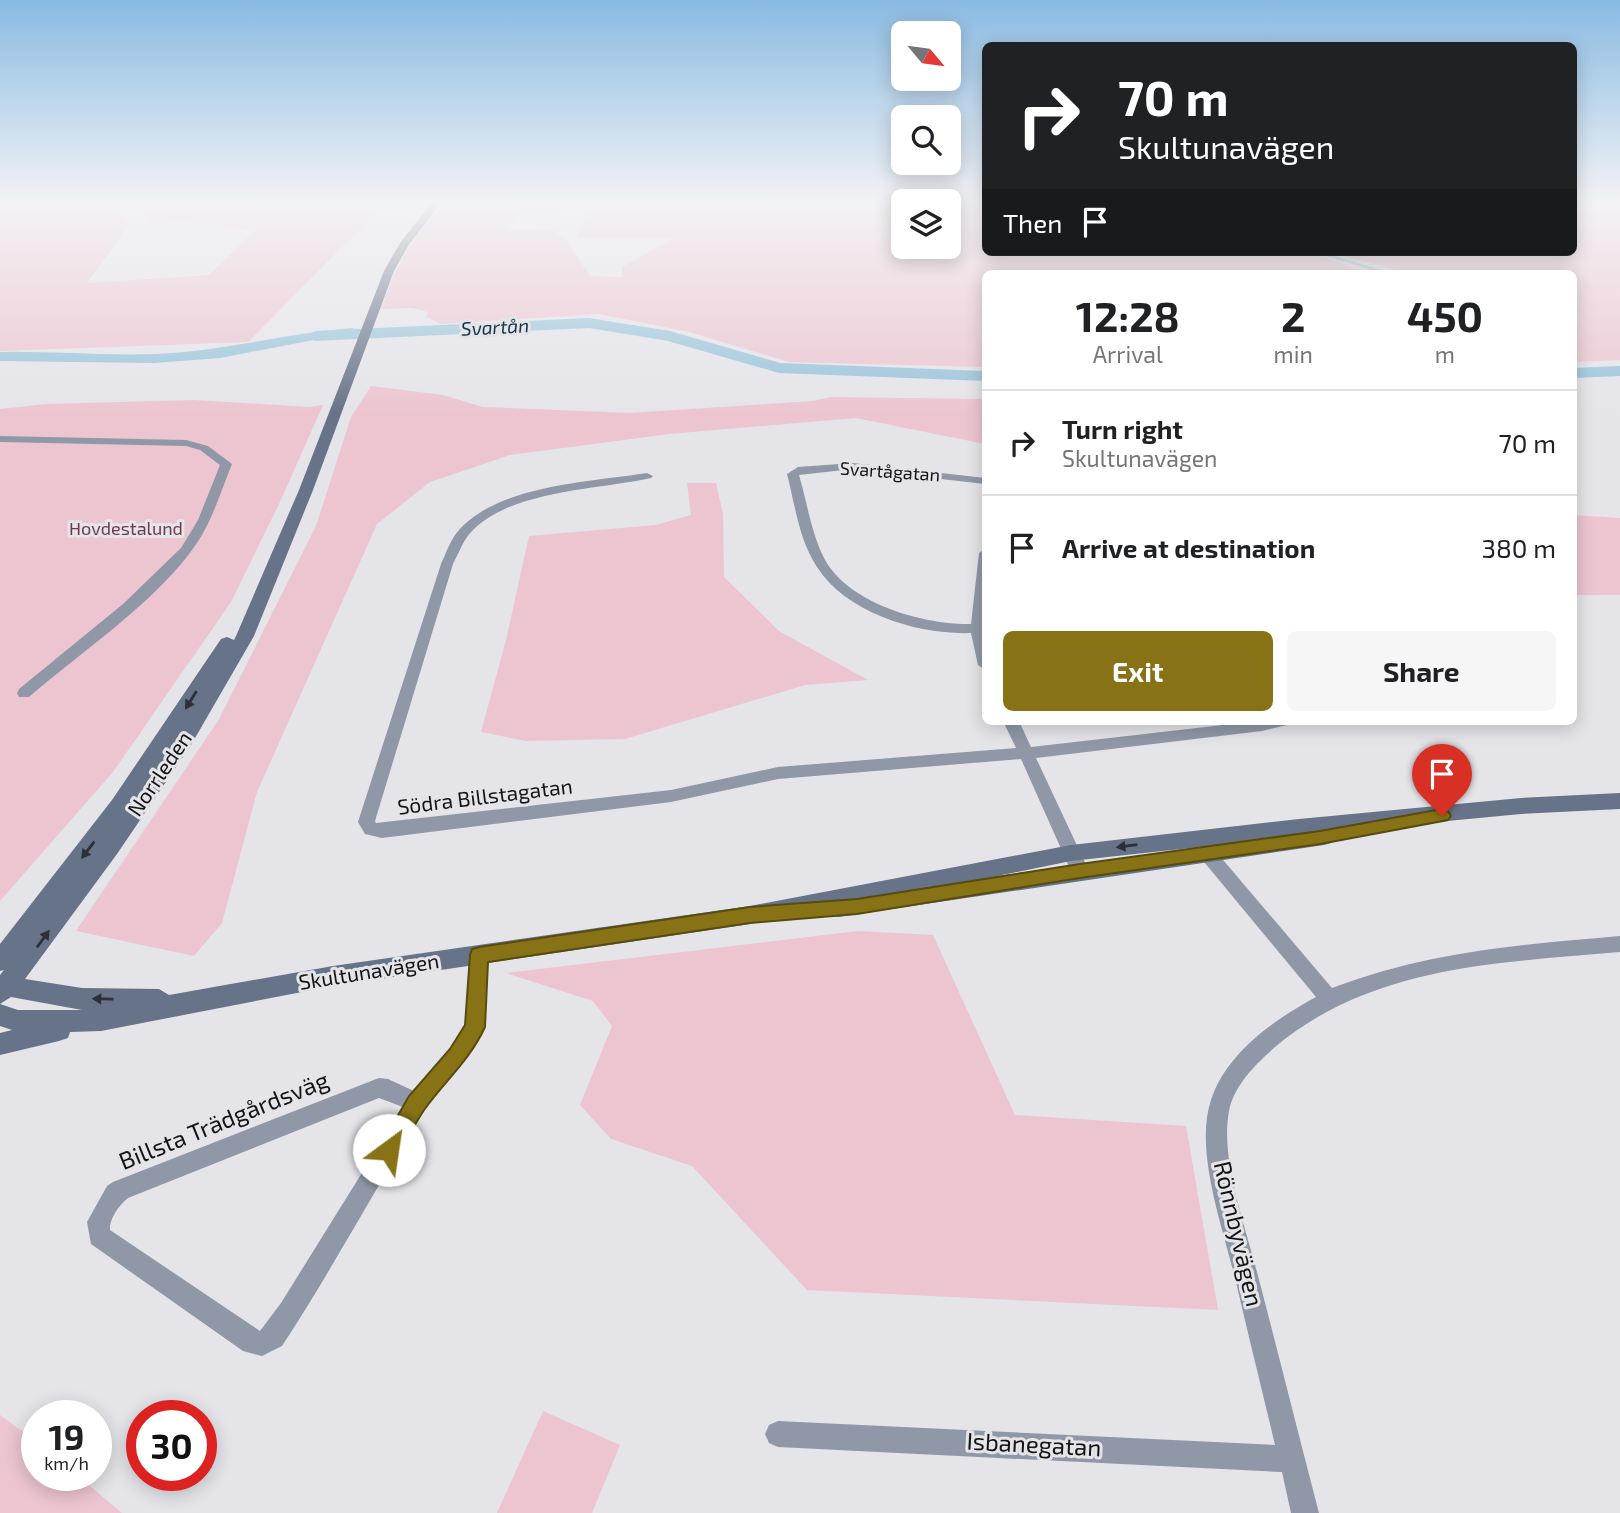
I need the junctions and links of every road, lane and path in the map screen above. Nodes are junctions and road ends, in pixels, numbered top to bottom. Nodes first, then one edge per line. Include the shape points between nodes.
1 (389, 272) edge
2 (0, 439) edge
3 (647, 476) dead end
4 (982, 481) edge
5 (288, 535) junction
6 (982, 610) edge
7 (981, 629) edge
8 (24, 693) dead end
9 (1014, 725) edge
10 (1266, 725) edge
11 (1026, 752) junction
12 (1620, 801) edge
13 (1200, 846) junction
14 (1076, 862) junction
15 (1620, 944) edge
16 (479, 955) junction
17 (0, 961) edge
18 (25, 962) junction
19 (2, 988) edge
20 (37, 992) junction
21 (1328, 997) junction
22 (196, 1000) junction
23 (0, 1015) edge
24 (101, 1020) junction
25 (0, 1044) edge
26 (417, 1103) junction
27 (778, 1434) dead end
28 (1291, 1459) junction
29 (1305, 1513) edge

1 - 5 main road, Norrleden
2 - 8 street via 186,443 204,448 226,464 208,513 185,550 159,579
3 - 11 street, Södra Billstagatan via 516,500 485,515 461,536 447,564 391,738 366,822 371,829 671,796 778,773
4 - 7 street, Svartågatan via 853,466 794,471 822,566 849,593 896,616 925,624
5 -> 17 main road, Norrleden via 156,755 91,847
18 -> 5 main road, Norrleden via 110,848 203,709 245,636
6 - 7 street
9 - 11 street
10 - 11 street
11 - 14 street
12 - 13 main road, Skultunavägen via 1467,811 1320,837
13 - 14 main road, Skultunavägen
13 - 21 street
14 - 16 main road, Skultunavägen via 857,907 750,915
15 - 21 street, Rönnbyvägen via 1401,971
16 - 22 main road, Skultunavägen
16 - 26 street, Billsta Trädgårdsväg via 475,1027
18 - 19 main road, Norrleden
18 - 20 main road
19 - 20 main road, Skultunavägen
22 -> 20 main road, Skultunavägen via 82,999
21 - 28 street, Rönnbyvägen via 1278,1028 1253,1055 1231,1081 1217,1120 1226,1194
22 - 24 main road, Skultunavägen
23 - 24 main road, Skultunavägen via 18,1021
24 - 25 main road
26 - 26 street, Billsta Trädgårdsväg via 379,1088 162,1172 115,1194 98,1222 99,1236 252,1342 262,1344 273,1337 290,1312
27 - 28 street, Isbanegatan
28 - 29 street, Rönnbyvägen

